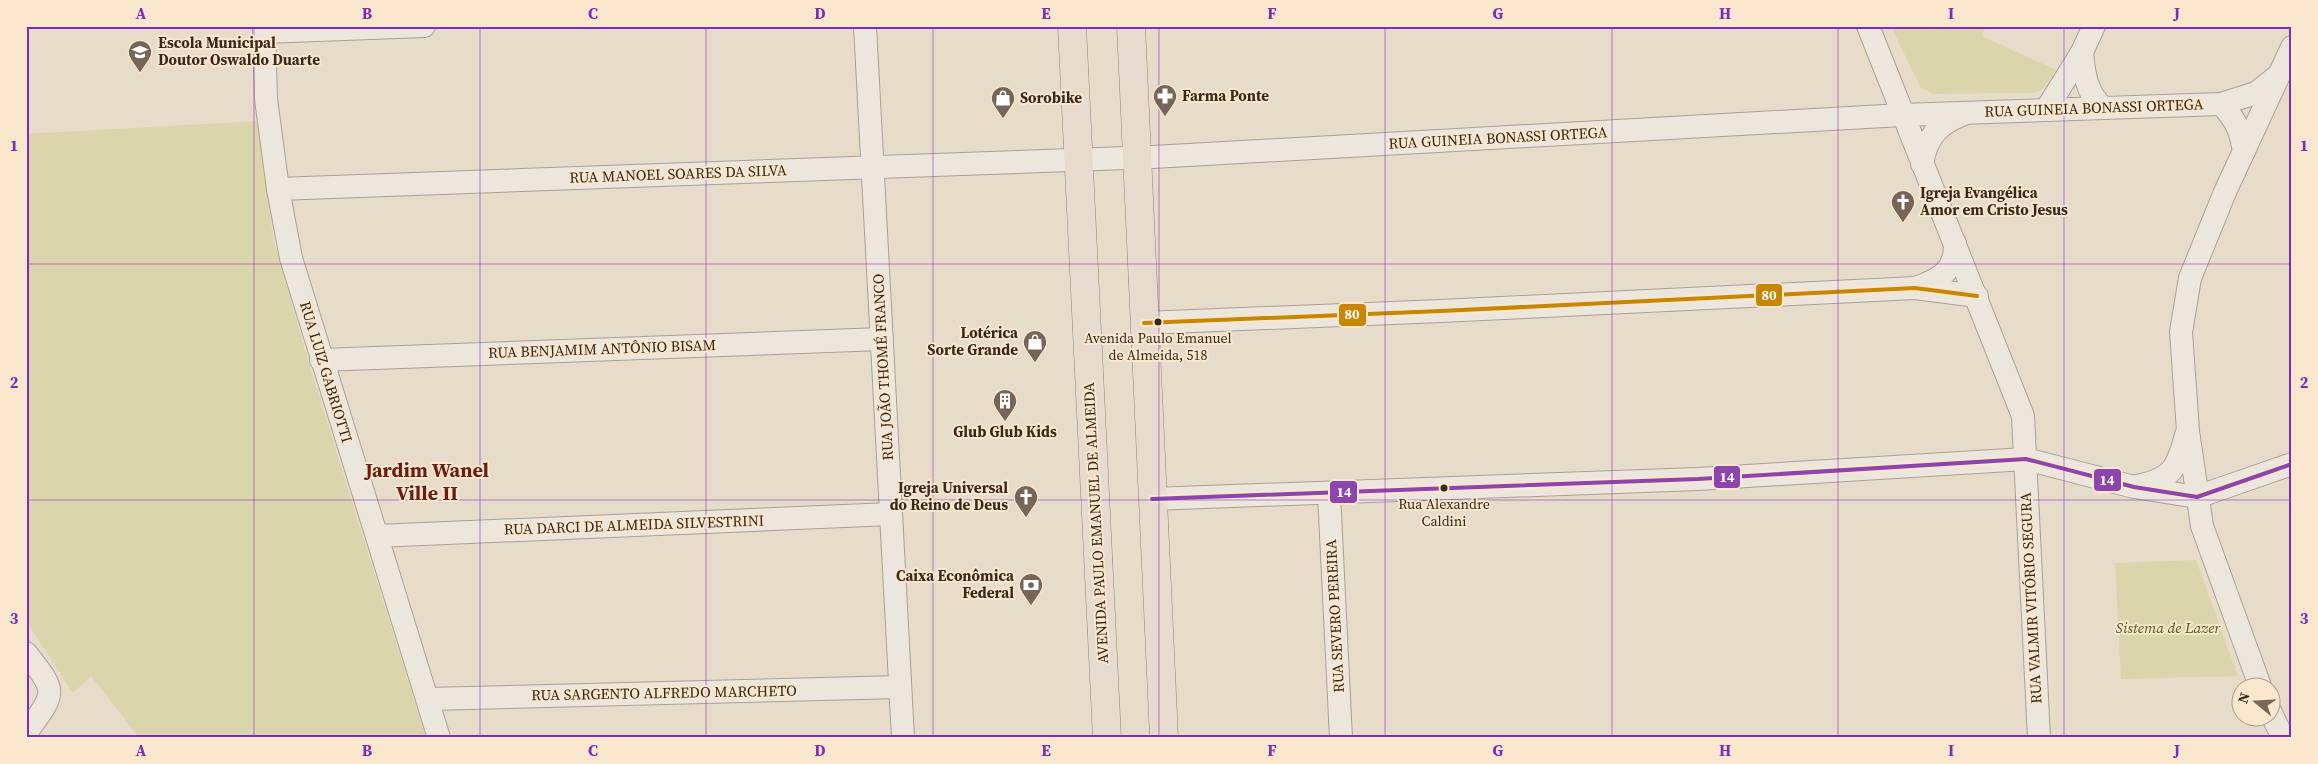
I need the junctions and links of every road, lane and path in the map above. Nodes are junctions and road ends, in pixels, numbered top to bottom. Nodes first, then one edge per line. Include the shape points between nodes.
1 (424, 26) edge
2 (865, 26) edge
3 (1072, 26) edge
4 (1131, 26) edge
5 (1868, 26) edge
6 (2094, 26) edge
7 (264, 29) edge
8 (2292, 47) edge
9 (2082, 52) junction
10 (1882, 63) junction
11 (2279, 75) junction
12 (2221, 104) junction
13 (2103, 108) junction
14 (2046, 110) junction
15 (1967, 113) junction
16 (1902, 115) junction
17 (1859, 118) junction
18 (2244, 151) junction
19 (1137, 157) junction
20 (1078, 159) junction
21 (1922, 164) junction
22 (873, 167) junction
23 (278, 189) junction
24 (1955, 242) junction
25 (1915, 288) junction
26 (1977, 296) junction
27 (1144, 323) junction
28 (882, 339) junction
29 (321, 360) junction
30 (2188, 431) junction
31 (2026, 459) junction
32 (2292, 464) edge
33 (2134, 487) junction
34 (1329, 494) junction
35 (2197, 497) junction
36 (1152, 499) junction
37 (891, 514) junction
38 (377, 536) junction
39 (26, 653) edge
40 (2256, 676) edge
41 (900, 687) junction
42 (428, 699) junction
43 (2277, 726) edge
44 (26, 733) edge
45 (439, 738) edge
46 (903, 738) edge
47 (1107, 738) edge
48 (1164, 738) edge
49 (1341, 738) edge
50 (2039, 738) edge
51 (2283, 738) edge

1 - 7 street
2 - 22 street, RUA JOÃO THOMÉ FRANCO
3 - 20 main road, AVENIDA PAULO EMANUEL DE ALMEIDA
4 - 19 main road
5 - 10 street, RUA VALMIR VITÓRIO SEGURA
6 - 9 street
7 - 23 street, RUA LUIZ GABRIOTTI via 266,99
8 - 11 street
9 - 13 street via 2089,91
9 - 14 street
10 - 16 street, RUA VALMIR VITÓRIO SEGURA
10 - 17 street via 1883,83 1879,96
11 - 12 street, RUA GUINEIA BONASSI ORTEGA via 2256,93
11 - 18 street
12 - 13 street, RUA GUINEIA BONASSI ORTEGA
12 - 18 street, RUA GUINEIA BONASSI ORTEGA via 2241,131
13 - 14 street, RUA GUINEIA BONASSI ORTEGA
14 - 15 street, RUA GUINEIA BONASSI ORTEGA
15 - 16 street, RUA GUINEIA BONASSI ORTEGA
15 - 21 street, RUA GUINEIA BONASSI ORTEGA via 1949,120 1938,129 1928,141
16 - 17 street, RUA GUINEIA BONASSI ORTEGA
16 - 21 street, RUA VALMIR VITÓRIO SEGURA
17 - 19 street, RUA GUINEIA BONASSI ORTEGA
18 - 30 street via 2190,278 2181,332
19 - 20 street
19 - 27 main road
20 - 22 street, RUA MANOEL SOARES DA SILVA
20 - 47 main road, AVENIDA PAULO EMANUEL DE ALMEIDA
21 - 24 street, RUA VALMIR VITÓRIO SEGURA
22 - 23 street, RUA MANOEL SOARES DA SILVA
22 - 28 street, RUA JOÃO THOMÉ FRANCO
23 - 29 street, RUA LUIZ GABRIOTTI via 290,258
24 - 25 street via 1956,254 1951,266 1942,276
24 - 26 street, RUA VALMIR VITÓRIO SEGURA
25 - 26 street
25 - 27 street
26 - 31 street, RUA VALMIR VITÓRIO SEGURA via 2024,416
27 - 36 main road
28 - 29 street, RUA BENJAMIM ANTÔNIO BISAM
28 - 37 street, RUA JOÃO THOMÉ FRANCO
29 - 38 street, RUA LUIZ GABRIOTTI
30 - 33 street via 2175,466 2160,481
30 - 35 street
31 - 33 street
31 - 34 street via 1698,479
31 - 50 street, RUA VALMIR VITÓRIO SEGURA
32 - 35 street
33 - 35 street
34 - 36 street
34 - 49 street, RUA SEVERO PEREIRA
35 - 40 street via 2202,526
36 - 48 main road
37 - 38 street, RUA DARCI DE ALMEIDA SILVESTRINI
37 - 41 street, RUA JOÃO THOMÉ FRANCO
38 - 42 street, RUA LUIZ GABRIOTTI
39 - 44 street via 46,678 51,691 46,706
41 - 42 street, RUA SARGENTO ALFREDO MARCHETO
41 - 46 street, RUA JOÃO THOMÉ FRANCO
42 - 45 street, RUA LUIZ GABRIOTTI
43 - 51 street

